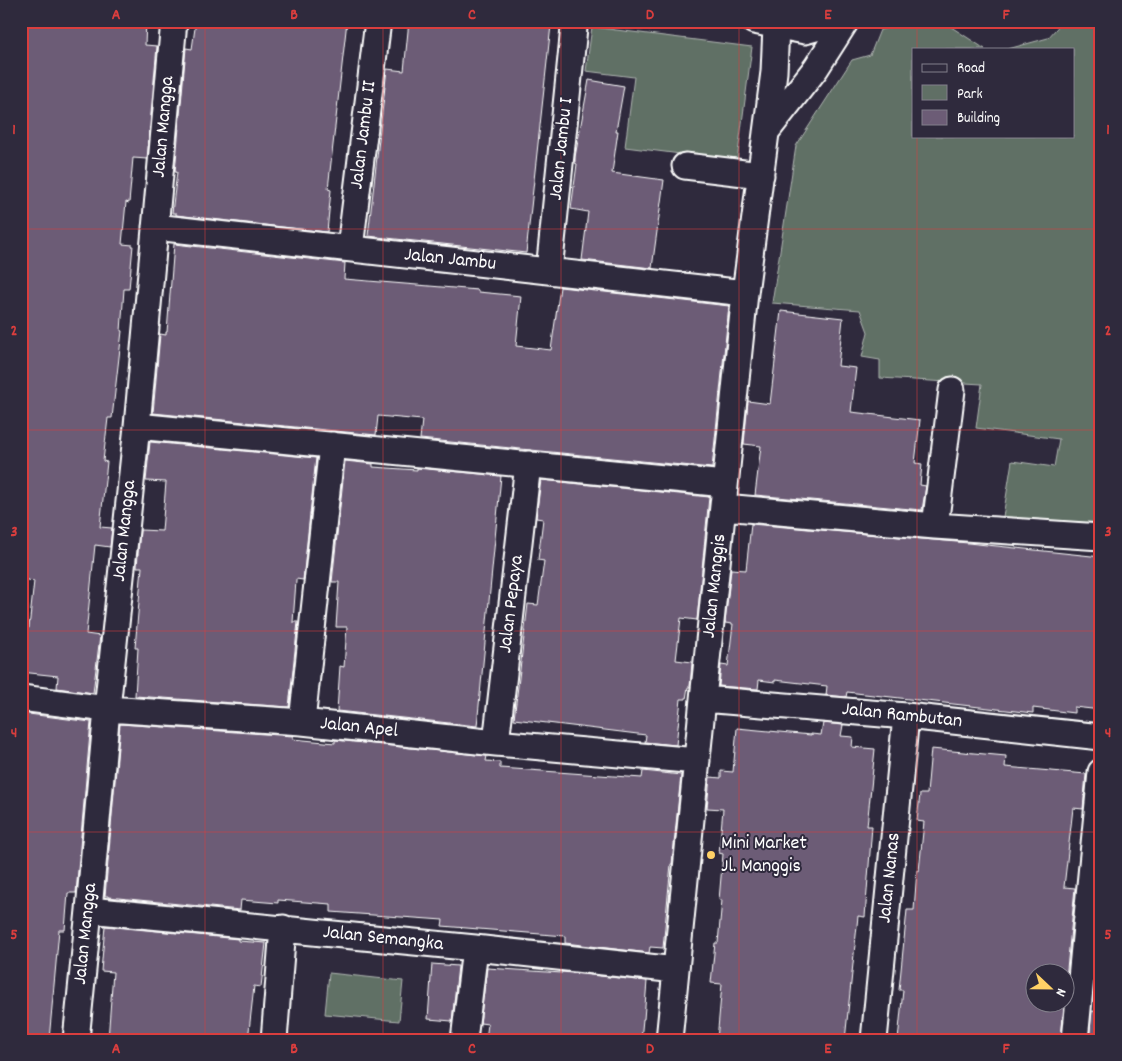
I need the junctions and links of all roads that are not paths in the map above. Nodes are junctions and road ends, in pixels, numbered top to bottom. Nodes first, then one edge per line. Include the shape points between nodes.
1 (174, 21) edge
2 (378, 21) edge
3 (833, 21) edge
4 (846, 21) edge
5 (765, 24) edge
6 (574, 28) dead end
7 (766, 132) junction
8 (685, 166) dead end
9 (761, 175) junction
10 (155, 226) junction
11 (350, 248) junction
12 (550, 271) junction
13 (745, 293) junction
14 (952, 390) dead end
15 (136, 426) junction
16 (332, 445) junction
17 (528, 464) junction
18 (725, 495) junction
19 (936, 526) junction
20 (1101, 537) edge
21 (21, 698) edge
22 (703, 698) junction
23 (107, 709) junction
24 (906, 716) junction
25 (302, 722) junction
26 (1101, 737) edge
27 (496, 743) junction
28 (697, 761) junction
29 (1101, 772) edge
30 (89, 910) junction
31 (283, 928) junction
32 (475, 948) junction
33 (676, 970) junction
34 (76, 1040) edge
35 (274, 1040) edge
36 (464, 1040) edge
37 (669, 1040) edge
38 (874, 1040) edge
39 (1075, 1040) edge

1 - 10 street, Jalan Mangga
2 - 11 street, Jalan Jambu II
3 - 5 street via 805,31
4 - 7 street via 816,68
5 - 7 street, Jalan Manggis via 774,72
6 - 12 street, Jalan Jambu I
7 - 9 street, Jalan Manggis
8 - 9 street
9 - 13 street, Jalan Manggis
10 - 11 street, Jalan Jambu
10 - 15 street, Jalan Mangga
11 - 12 street, Jalan Jambu
12 - 13 street, Jalan Jambu
13 - 18 street, Jalan Manggis
14 - 19 street
15 - 16 street
15 - 23 street, Jalan Mangga
16 - 17 street
16 - 25 street
17 - 18 street
17 - 27 street, Jalan Pepaya
18 - 19 street
18 - 22 street, Jalan Manggis
19 - 20 street
21 - 23 street, Jalan Apel
22 - 24 street, Jalan Rambutan
22 - 28 street, Jalan Manggis
23 - 25 street, Jalan Apel
23 - 30 street, Jalan Mangga
24 - 26 street, Jalan Rambutan
24 - 38 street, Jalan Nanas
25 - 27 street, Jalan Apel
27 - 28 street, Jalan Apel
28 - 33 street, Jalan Manggis
29 - 39 street
30 - 31 street, Jalan Semangka
30 - 34 street, Jalan Mangga
31 - 32 street, Jalan Semangka
31 - 35 street
32 - 33 street, Jalan Semangka
32 - 36 street
33 - 37 street, Jalan Manggis

